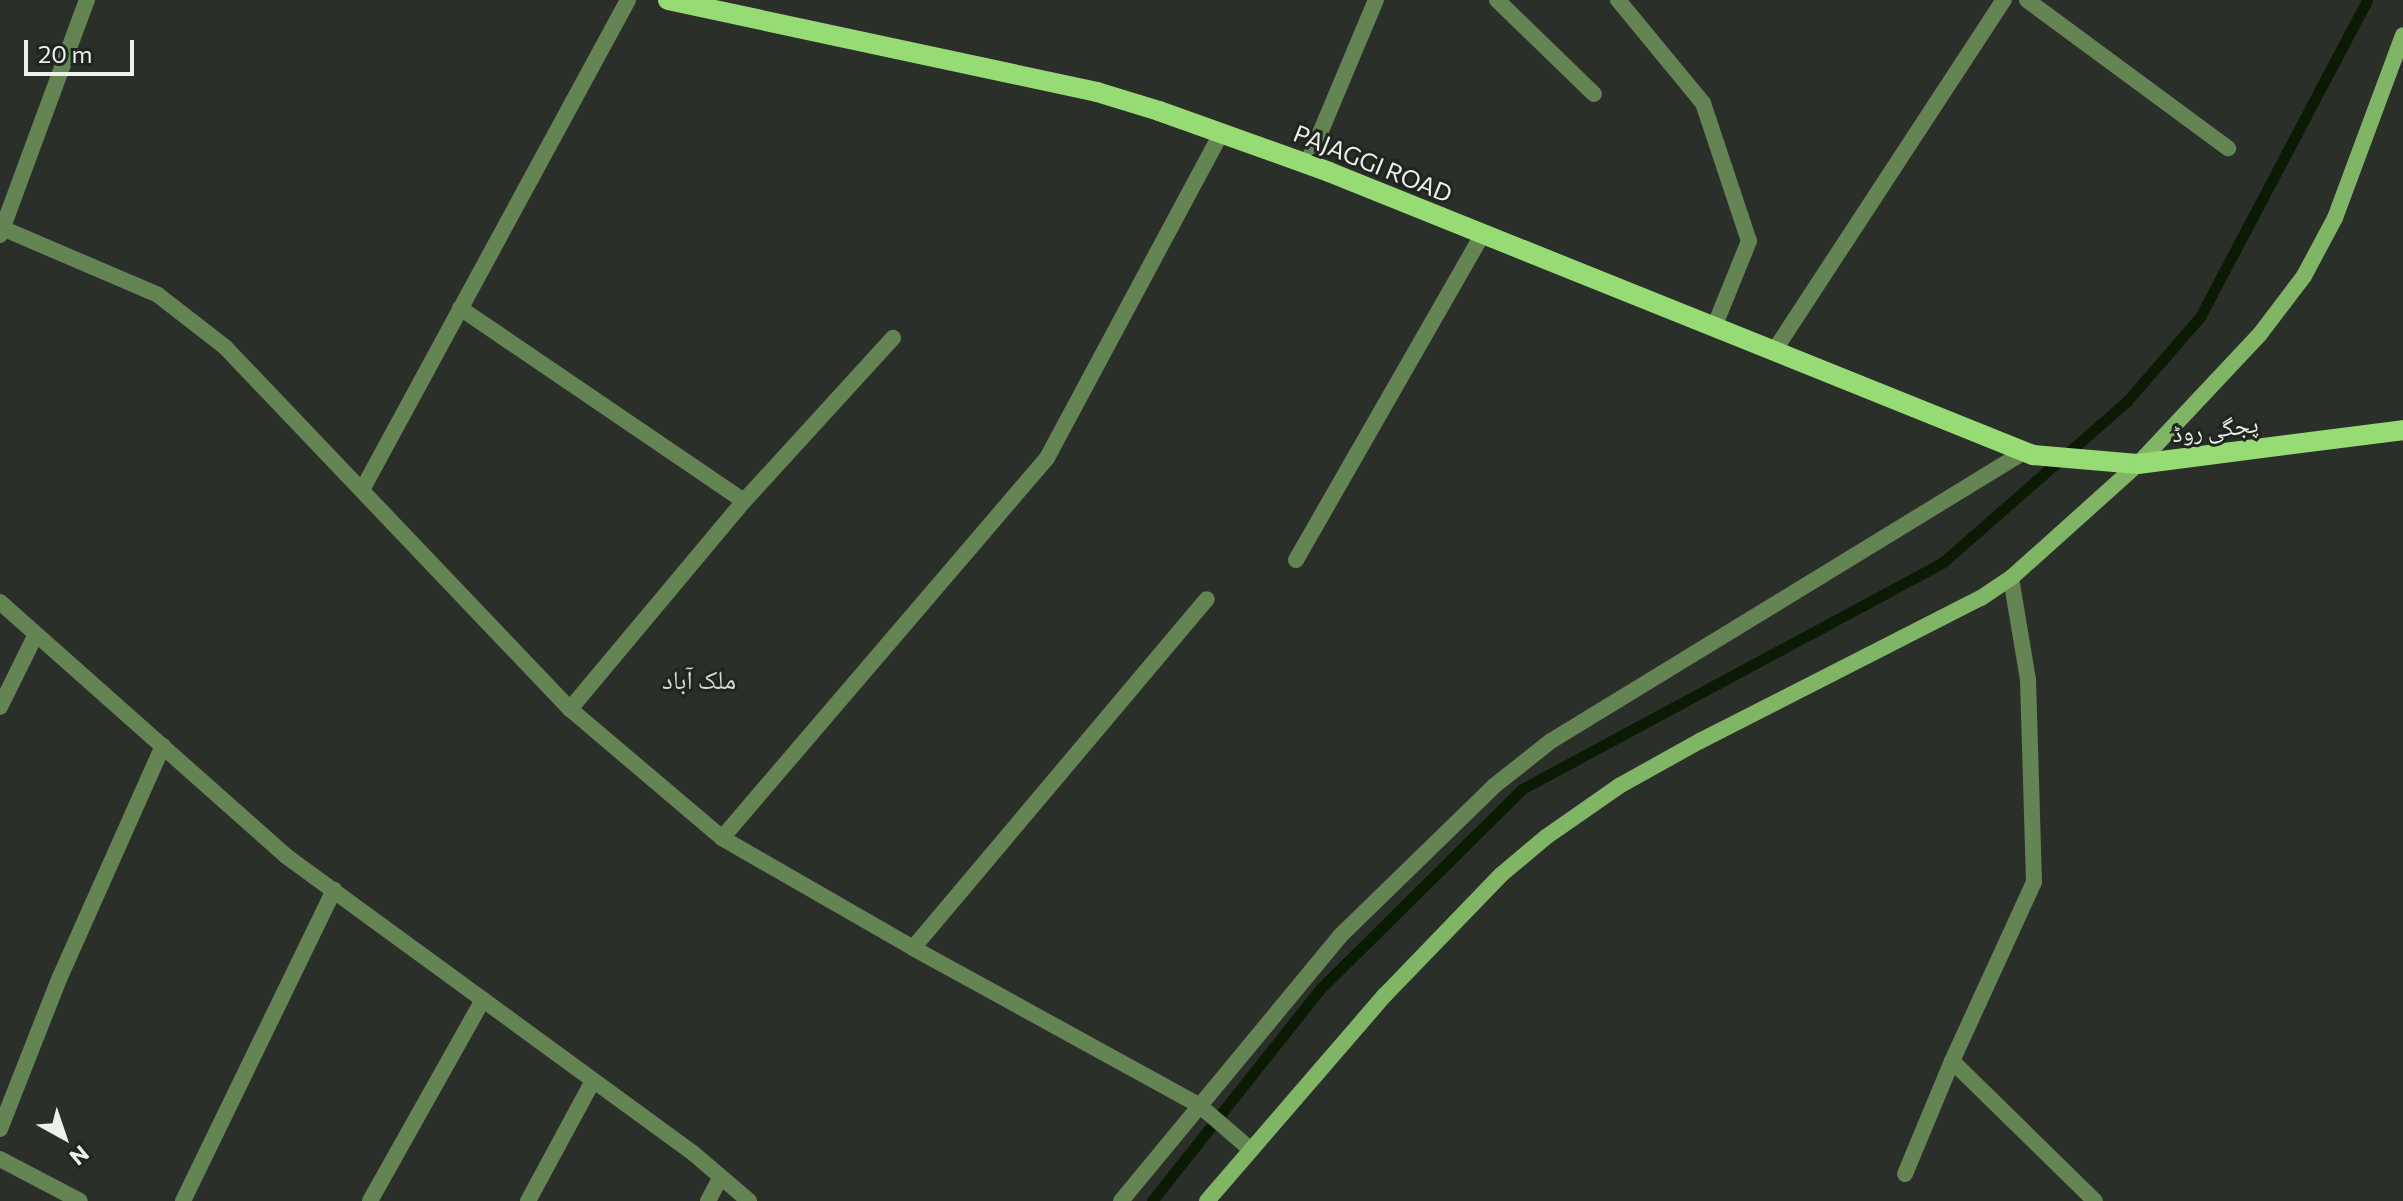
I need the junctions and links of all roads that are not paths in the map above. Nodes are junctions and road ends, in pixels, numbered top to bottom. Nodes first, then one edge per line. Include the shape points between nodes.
1 (87, 0) edge
2 (628, 0) edge
3 (668, 0) edge
4 (1376, 0) edge
5 (1497, 0) edge
6 (1618, 0) edge
7 (2004, 0) edge
8 (2027, 0) edge
9 (2403, 35) edge
10 (1594, 94) dead end
11 (1222, 132) junction
12 (2228, 148) dead end
13 (1307, 164) junction
14 (1, 232) edge
15 (1483, 234) junction
16 (460, 308) junction
17 (1714, 327) junction
18 (893, 338) dead end
19 (1774, 351) junction
20 (2403, 430) edge
21 (2028, 453) junction
22 (2138, 464) junction
23 (362, 490) junction
24 (744, 501) junction
25 (1296, 560) dead end
26 (2011, 578) junction
27 (1207, 599) dead end
28 (0, 602) edge
29 (36, 634) junction
30 (0, 707) edge
31 (570, 709) junction
32 (163, 746) junction
33 (722, 838) junction
34 (334, 890) junction
35 (913, 948) junction
36 (483, 1000) junction
37 (1952, 1061) junction
38 (593, 1081) junction
39 (1204, 1109) junction
40 (0, 1129) edge
41 (1246, 1145) junction
42 (0, 1159) edge
43 (1905, 1174) dead end
44 (721, 1177) junction
45 (80, 1201) edge
46 (183, 1201) edge
47 (370, 1201) edge
48 (528, 1201) edge
49 (708, 1201) edge
50 (749, 1201) edge
51 (1121, 1201) edge
52 (1207, 1201) edge
53 (2095, 1201) edge

1 - 14 street
2 - 16 street
3 - 11 main road, PAJAGGI ROAD via 1097,92
4 - 13 street
5 - 10 street
6 - 17 street via 1703,103 1749,241
7 - 19 street
8 - 12 street
9 - 22 street via 2335,218 2304,276 2260,334
11 - 13 main road, PAJAGGI ROAD
11 - 33 street via 1047,458
13 - 15 main road, PAJAGGI ROAD
14 - 23 street via 158,295 225,347
15 - 17 main road, PAJAGGI ROAD
15 - 25 street
16 - 23 street
16 - 24 street
17 - 19 main road, PAJAGGI ROAD
18 - 24 street
19 - 21 main road, PAJAGGI ROAD
20 - 22 main road, پجگی روڈ
21 - 22 main road, پجگی روڈ
21 - 39 street via 1551,741 1494,786 1340,936
22 - 26 street
23 - 31 street
24 - 31 street
26 - 37 street via 2028,680 2034,882
26 - 41 street via 1619,786 1546,837 1502,874
27 - 35 street
28 - 29 street
29 - 30 street
29 - 32 street
31 - 33 street
32 - 34 street via 286,856
32 - 40 street via 60,977
33 - 35 street
34 - 36 street
34 - 46 street
35 - 39 street
36 - 38 street
36 - 47 street
37 - 43 street
37 - 53 street
38 - 44 street
38 - 48 street
39 - 41 street
39 - 51 street
41 - 52 street
42 - 45 street
44 - 49 street
44 - 50 street

